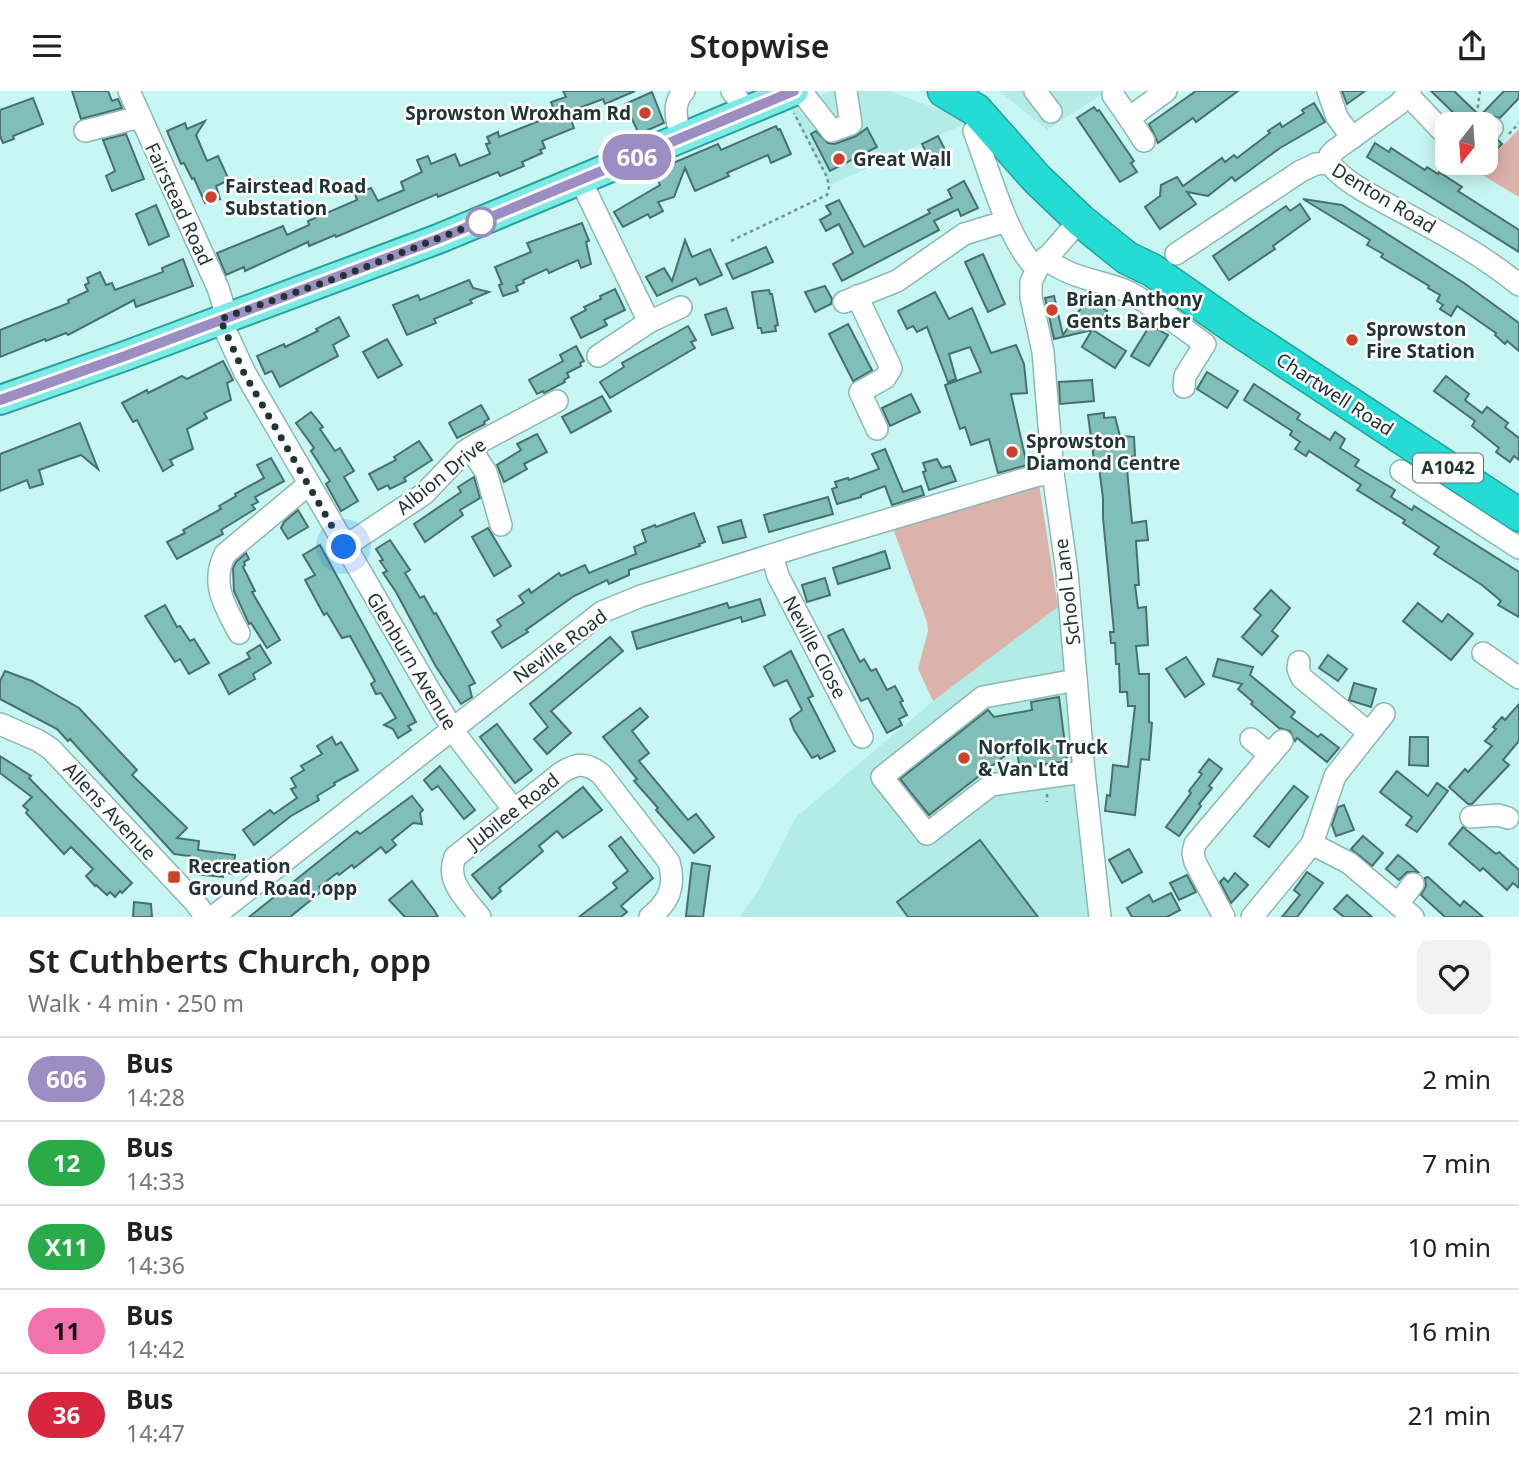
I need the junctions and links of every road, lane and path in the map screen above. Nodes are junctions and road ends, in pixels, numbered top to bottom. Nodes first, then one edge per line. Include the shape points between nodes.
1 (130, 91) edge
2 (684, 91) edge
3 (846, 91) edge
4 (944, 91) edge
5 (983, 91) edge
6 (1035, 91) edge
7 (1166, 91) edge
8 (1328, 91) edge
9 (1480, 91) edge
10 (793, 92) edge
11 (1409, 93) edge
12 (1113, 95) dead end
13 (739, 101) edge
14 (1051, 112) dead end
15 (1476, 112) edge
16 (140, 117) junction
17 (1129, 118) junction
18 (1435, 122) edge
19 (85, 131) dead end
20 (974, 131) dead end
21 (681, 138) junction
22 (1352, 138) junction
23 (1144, 141) dead end
24 (1330, 163) junction
25 (581, 181) junction
26 (1080, 220) junction
27 (1007, 221) junction
28 (731, 241) dead end
29 (1164, 262) junction
30 (1041, 263) junction
31 (1519, 285) edge
32 (681, 307) dead end
33 (223, 318) junction
34 (649, 322) junction
35 (598, 356) dead end
36 (1184, 387) dead end
37 (0, 400) edge
38 (549, 411) dead end
39 (877, 429) dead end
40 (470, 448) junction
41 (1053, 473) junction
42 (1407, 482) dead end
43 (309, 484) junction
44 (1519, 515) edge
45 (501, 525) dead end
46 (344, 547) junction
47 (1519, 548) edge
48 (772, 555) junction
49 (239, 633) dead end
50 (1483, 653) dead end
51 (1299, 662) dead end
52 (1519, 678) edge
53 (1076, 680) junction
54 (1384, 714) dead end
55 (0, 724) edge
56 (452, 728) junction
57 (1368, 732) junction
58 (862, 737) dead end
59 (1251, 739) dead end
60 (1084, 772) junction
61 (1047, 794) dead end
62 (1047, 802) dead end
63 (514, 810) junction
64 (1471, 817) dead end
65 (1516, 817) edge
66 (1312, 844) junction
67 (1413, 884) dead end
68 (1406, 911) edge
69 (206, 917) edge
70 (212, 917) edge
71 (480, 917) edge
72 (650, 917) edge
73 (1101, 917) edge
74 (1224, 917) edge
75 (1252, 917) edge

1 - 16 street, Fairstead Road
2 - 21 street via 675,112
3 - 10 street via 851,124 832,131
4 - 26 highway, Chartwell Road / A1042 via 976,110
5 - 29 highway, Chartwell Road / A1042 via 1064,182 1135,248
6 - 14 street
7 - 17 street
8 - 22 street via 1337,117
9 - 15 path
10 - 13 main road
10 - 28 path via 827,177 827,195
11 - 18 street
11 - 22 street
12 - 17 street
13 - 21 main road
16 - 19 street
16 - 33 street, Fairstead Road via 218,288
17 - 23 street
20 - 27 street
21 - 25 main road
22 - 24 street via 1330,155
24 - 29 street, Denton Road via 1301,171
24 - 31 street, Denton Road via 1353,184
25 - 33 main road
25 - 34 street
26 - 29 highway, Chartwell Road / A1042 via 1127,258
26 - 30 street
27 - 30 street via 1029,261
27 - 39 street via 964,234 897,281 851,299 891,368 885,378 860,392
29 - 44 highway, Chartwell Road / A1042
30 - 36 street via 1129,292 1205,344 1185,376
30 - 41 street, School Lane via 1031,282 1031,297 1043,352
32 - 34 street
33 - 37 main road
33 - 43 street, Glenburn Avenue via 244,373
34 - 35 street
38 - 40 street, Albion Drive
40 - 45 street via 486,472
40 - 46 street, Albion Drive via 424,493
41 - 48 street, Neville Road
41 - 53 street, School Lane
42 - 47 street
43 - 46 street, Glenburn Avenue
43 - 49 street via 225,554 219,566 221,597
46 - 56 street, Glenburn Avenue
48 - 56 street, Neville Road via 602,612
48 - 58 street, Neville Close via 778,576
50 - 52 street
51 - 57 street via 1302,678
53 - 60 street, School Lane
53 - 60 street via 983,697 882,777 927,834 991,785
54 - 57 street
55 - 69 street, Allens Avenue via 51,749
56 - 63 street, Glenburn Avenue
56 - 70 street, Neville Road
57 - 66 street via 1335,776
59 - 74 street via 1276,748 1195,844 1193,853
60 - 73 street, School Lane
61 - 62 path
63 - 71 street, Jubilee Road via 455,857 451,867 459,890
63 - 72 street, Jubilee Road via 573,765 593,767 669,862 668,900
64 - 65 street
66 - 68 street via 1349,863
66 - 75 street
67 - 68 street

